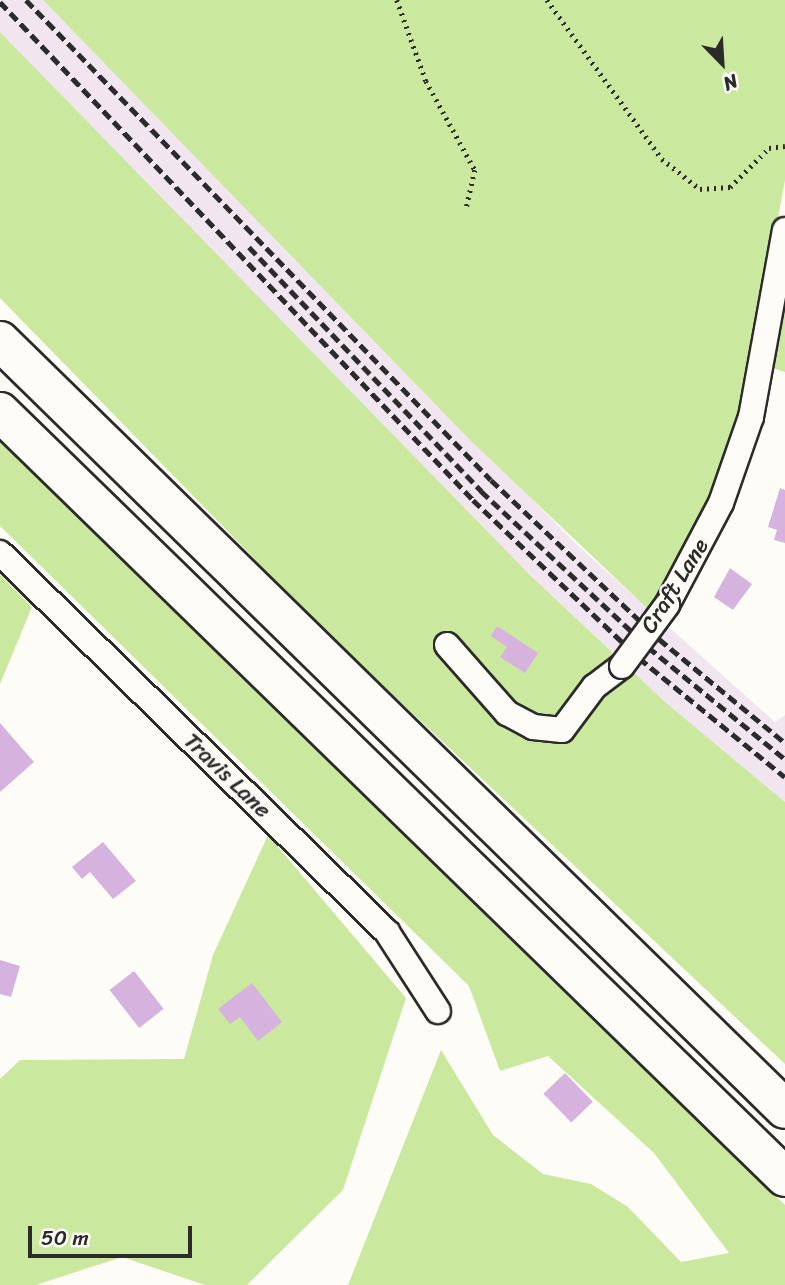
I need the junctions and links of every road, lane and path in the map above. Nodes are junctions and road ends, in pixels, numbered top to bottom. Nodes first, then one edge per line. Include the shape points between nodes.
1 (397, 0) edge
2 (547, 0) edge
3 (785, 146) edge
4 (466, 209) dead end
5 (785, 230) edge
6 (0, 341) edge
7 (0, 412) edge
8 (0, 553) edge
9 (447, 645) dead end
10 (438, 1011) dead end
11 (785, 1108) edge
12 (785, 1177) edge

1 - 4 path via 426,81 475,170
2 - 3 path via 662,159 700,189 730,187 769,148
5 - 9 street, Craft Lane, bridge via 751,417 706,538 667,606 622,666 594,687 562,730 533,727 507,713
6 - 11 highway
7 - 12 highway
8 - 10 street, Travis Lane via 387,932

